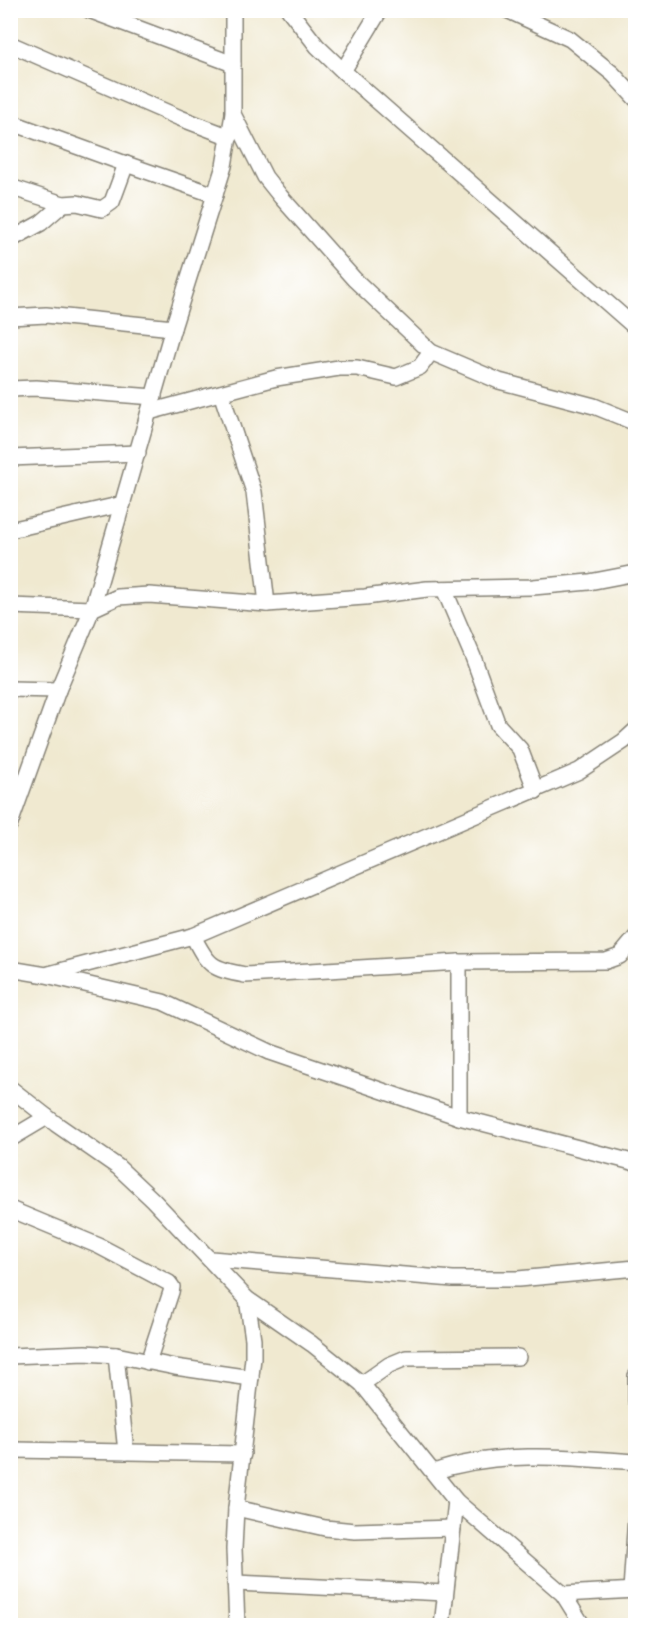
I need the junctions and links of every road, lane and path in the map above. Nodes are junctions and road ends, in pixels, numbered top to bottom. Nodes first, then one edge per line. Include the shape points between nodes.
1 (89, 10) edge
2 (233, 10) edge
3 (290, 10) edge
4 (380, 10) edge
5 (507, 10) edge
6 (10, 44) edge
7 (233, 64) junction
8 (343, 71) junction
9 (636, 99) edge
10 (233, 114) junction
11 (10, 122) edge
12 (230, 137) junction
13 (126, 164) junction
14 (10, 187) edge
15 (215, 195) junction
16 (63, 204) junction
17 (10, 240) edge
18 (10, 317) edge
19 (173, 328) junction
20 (636, 328) edge
21 (431, 352) junction
22 (10, 389) edge
23 (221, 393) junction
24 (152, 405) junction
25 (636, 423) edge
26 (138, 453) junction
27 (10, 458) edge
28 (123, 504) junction
29 (10, 530) edge
30 (636, 573) edge
31 (444, 589) junction
32 (267, 604) junction
33 (10, 606) edge
34 (92, 609) junction
35 (10, 688) edge
36 (58, 690) junction
37 (636, 730) edge
38 (10, 775) edge
39 (27, 776) junction
40 (536, 791) junction
41 (10, 824) edge
42 (193, 936) junction
43 (636, 937) edge
44 (459, 962) junction
45 (10, 969) edge
46 (46, 975) junction
47 (10, 1088) edge
48 (47, 1117) junction
49 (459, 1117) junction
50 (10, 1139) edge
51 (636, 1163) edge
52 (10, 1209) edge
53 (211, 1259) junction
54 (636, 1268) edge
55 (248, 1299) junction
56 (10, 1356) edge
57 (116, 1356) junction
58 (518, 1357) dead end
59 (148, 1362) junction
60 (636, 1376) edge
61 (251, 1378) junction
62 (362, 1384) junction
63 (636, 1401) edge
64 (14, 1450) dead end
65 (126, 1452) junction
66 (243, 1454) junction
67 (636, 1462) edge
68 (434, 1472) junction
69 (456, 1501) junction
70 (236, 1508) junction
71 (636, 1516) edge
72 (453, 1528) junction
73 (235, 1583) junction
74 (633, 1590) edge
75 (445, 1593) junction
76 (563, 1594) junction
77 (237, 1626) edge
78 (442, 1626) edge
79 (584, 1626) edge

1 - 7 street
2 - 7 street
3 - 8 street
4 - 8 street
5 - 9 street via 570,39 613,74
6 - 12 street
7 - 10 street
8 - 20 street
10 - 12 street
10 - 21 street via 280,197 354,279
11 - 13 street
12 - 15 street
13 - 15 street
13 - 16 street via 108,207
14 - 16 street
15 - 19 street
16 - 17 street via 41,223
18 - 19 street via 46,315
19 - 24 street
21 - 23 street via 420,367 396,377 339,368 276,378
21 - 25 street via 498,381 594,406
22 - 24 street via 36,388
23 - 24 street
23 - 32 street via 254,492
24 - 26 street
26 - 27 street
26 - 28 street
28 - 29 street
28 - 34 street
30 - 31 street via 533,587
31 - 32 street
31 - 40 street via 498,725 520,749
32 - 34 street via 142,595 118,597
33 - 34 street
34 - 36 street
35 - 36 street
36 - 39 street
37 - 40 street via 579,771
38 - 39 street
39 - 41 street
40 - 42 street
42 - 44 street via 202,954 220,970 245,975
42 - 46 street
43 - 44 street via 620,956 606,961
44 - 49 street
45 - 46 street
46 - 49 street via 163,1002 269,1052
47 - 48 street
48 - 50 street
48 - 53 street via 118,1167
49 - 51 street
52 - 59 street via 99,1246 169,1283 171,1292
53 - 54 street via 453,1279 518,1279
53 - 55 street
55 - 61 street via 253,1339
55 - 62 street
56 - 57 street
57 - 59 street
57 - 65 street
58 - 62 street via 406,1358
59 - 61 street
60 - 63 street
61 - 66 street
62 - 68 street
64 - 65 street
65 - 66 street
66 - 70 street
67 - 68 street via 505,1459 455,1465
68 - 69 street
69 - 72 street
69 - 76 street
70 - 72 street via 345,1530
70 - 73 street
71 - 74 street
72 - 75 street
73 - 75 street
73 - 77 street
74 - 76 street
75 - 78 street
76 - 79 street

